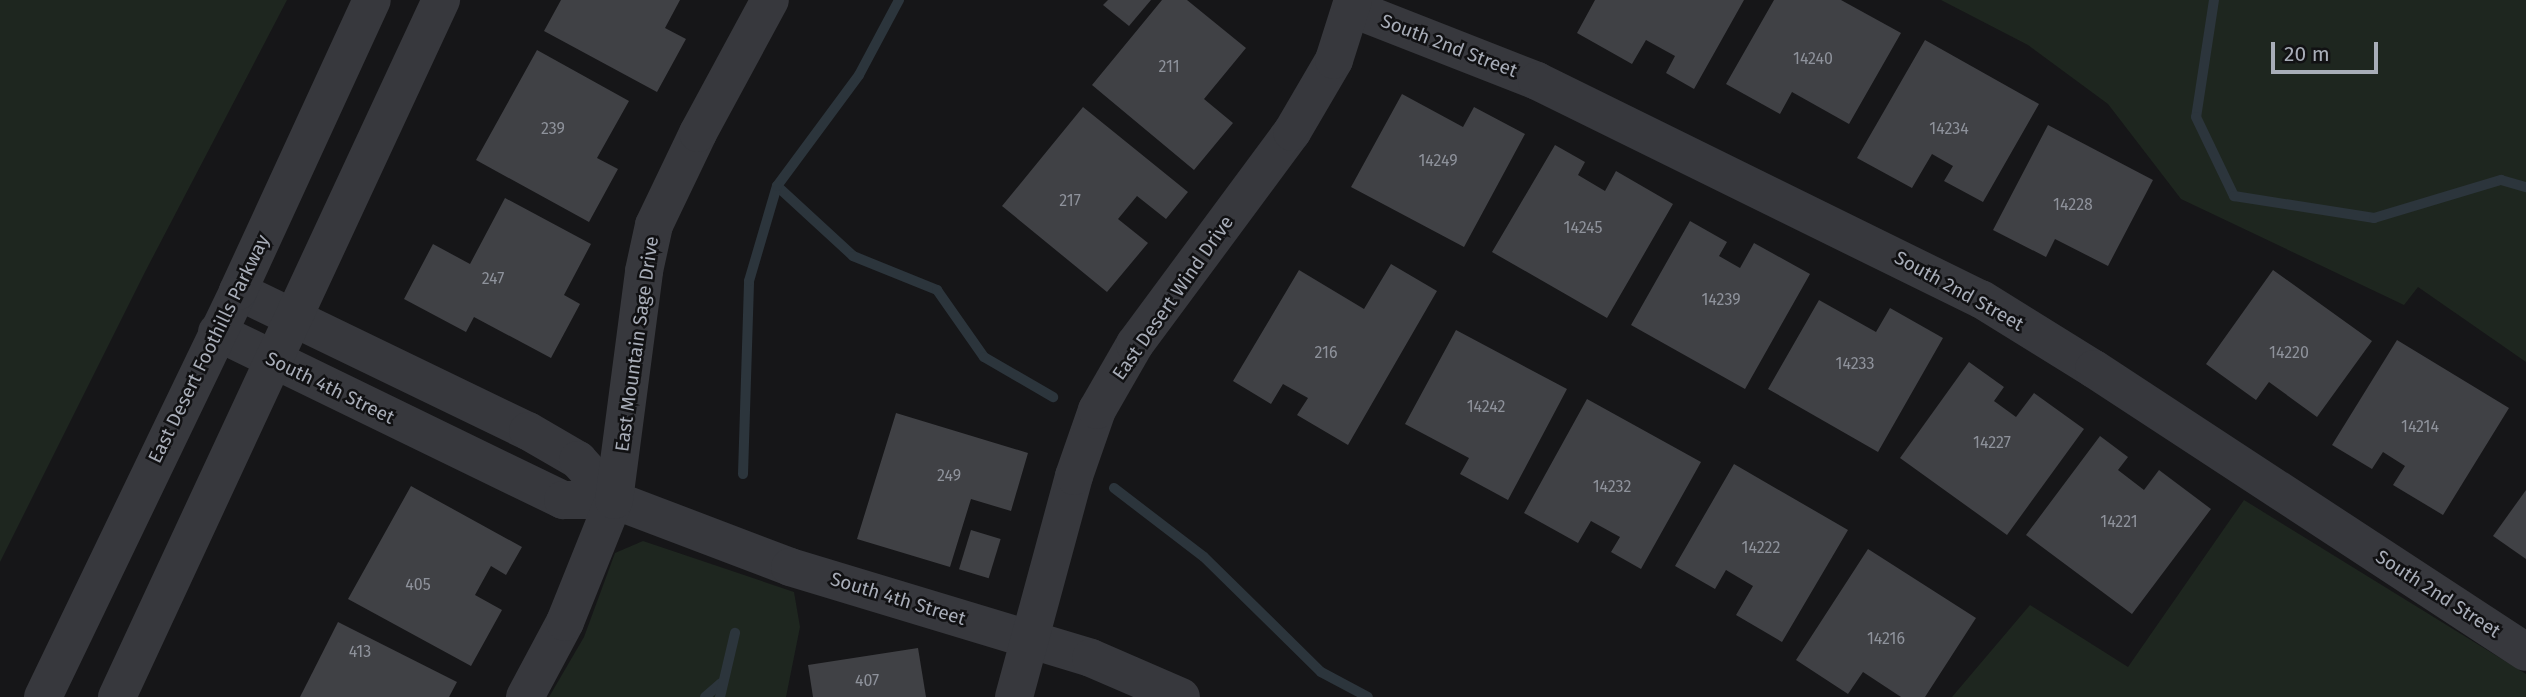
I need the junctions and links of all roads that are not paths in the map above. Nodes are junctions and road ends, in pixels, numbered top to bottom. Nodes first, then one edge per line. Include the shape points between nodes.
1 (372, 0) edge
2 (441, 0) edge
3 (770, 0) edge
4 (1352, 4) edge
5 (239, 291) junction
6 (292, 317) junction
7 (216, 332) junction
8 (272, 359) junction
9 (463, 399) junction
10 (444, 444) junction
11 (614, 500) junction
12 (1029, 639) junction
13 (2526, 652) edge
14 (43, 697) edge
15 (117, 697) edge
16 (525, 697) edge
17 (1014, 697) edge
18 (1181, 697) edge

1 - 5 street, East Desert Foothills Parkway
2 - 6 street
3 - 11 street, East Mountain Sage Drive via 654,226
4 - 12 street, East Desert Wind Drive via 1334,60 1292,132 1135,344 1097,410
4 - 13 street, South 2nd Street via 1537,81 1981,299
5 - 6 street, South 4th Street
5 - 7 street, East Desert Foothills Parkway
6 - 8 street
6 - 9 street, South 4th Street
7 - 8 street, South 4th Street
7 - 14 street, East Desert Foothills Parkway
8 - 10 street, South 4th Street
8 - 15 street
9 - 10 street
9 - 11 street, South 4th Street via 578,460
10 - 11 street, South 4th Street via 562,500
11 - 12 street, South 4th Street via 790,567
11 - 16 street, East Mountain Sage Drive via 565,622
12 - 17 street, East Desert Wind Drive
12 - 18 street, South 4th Street via 1091,658

